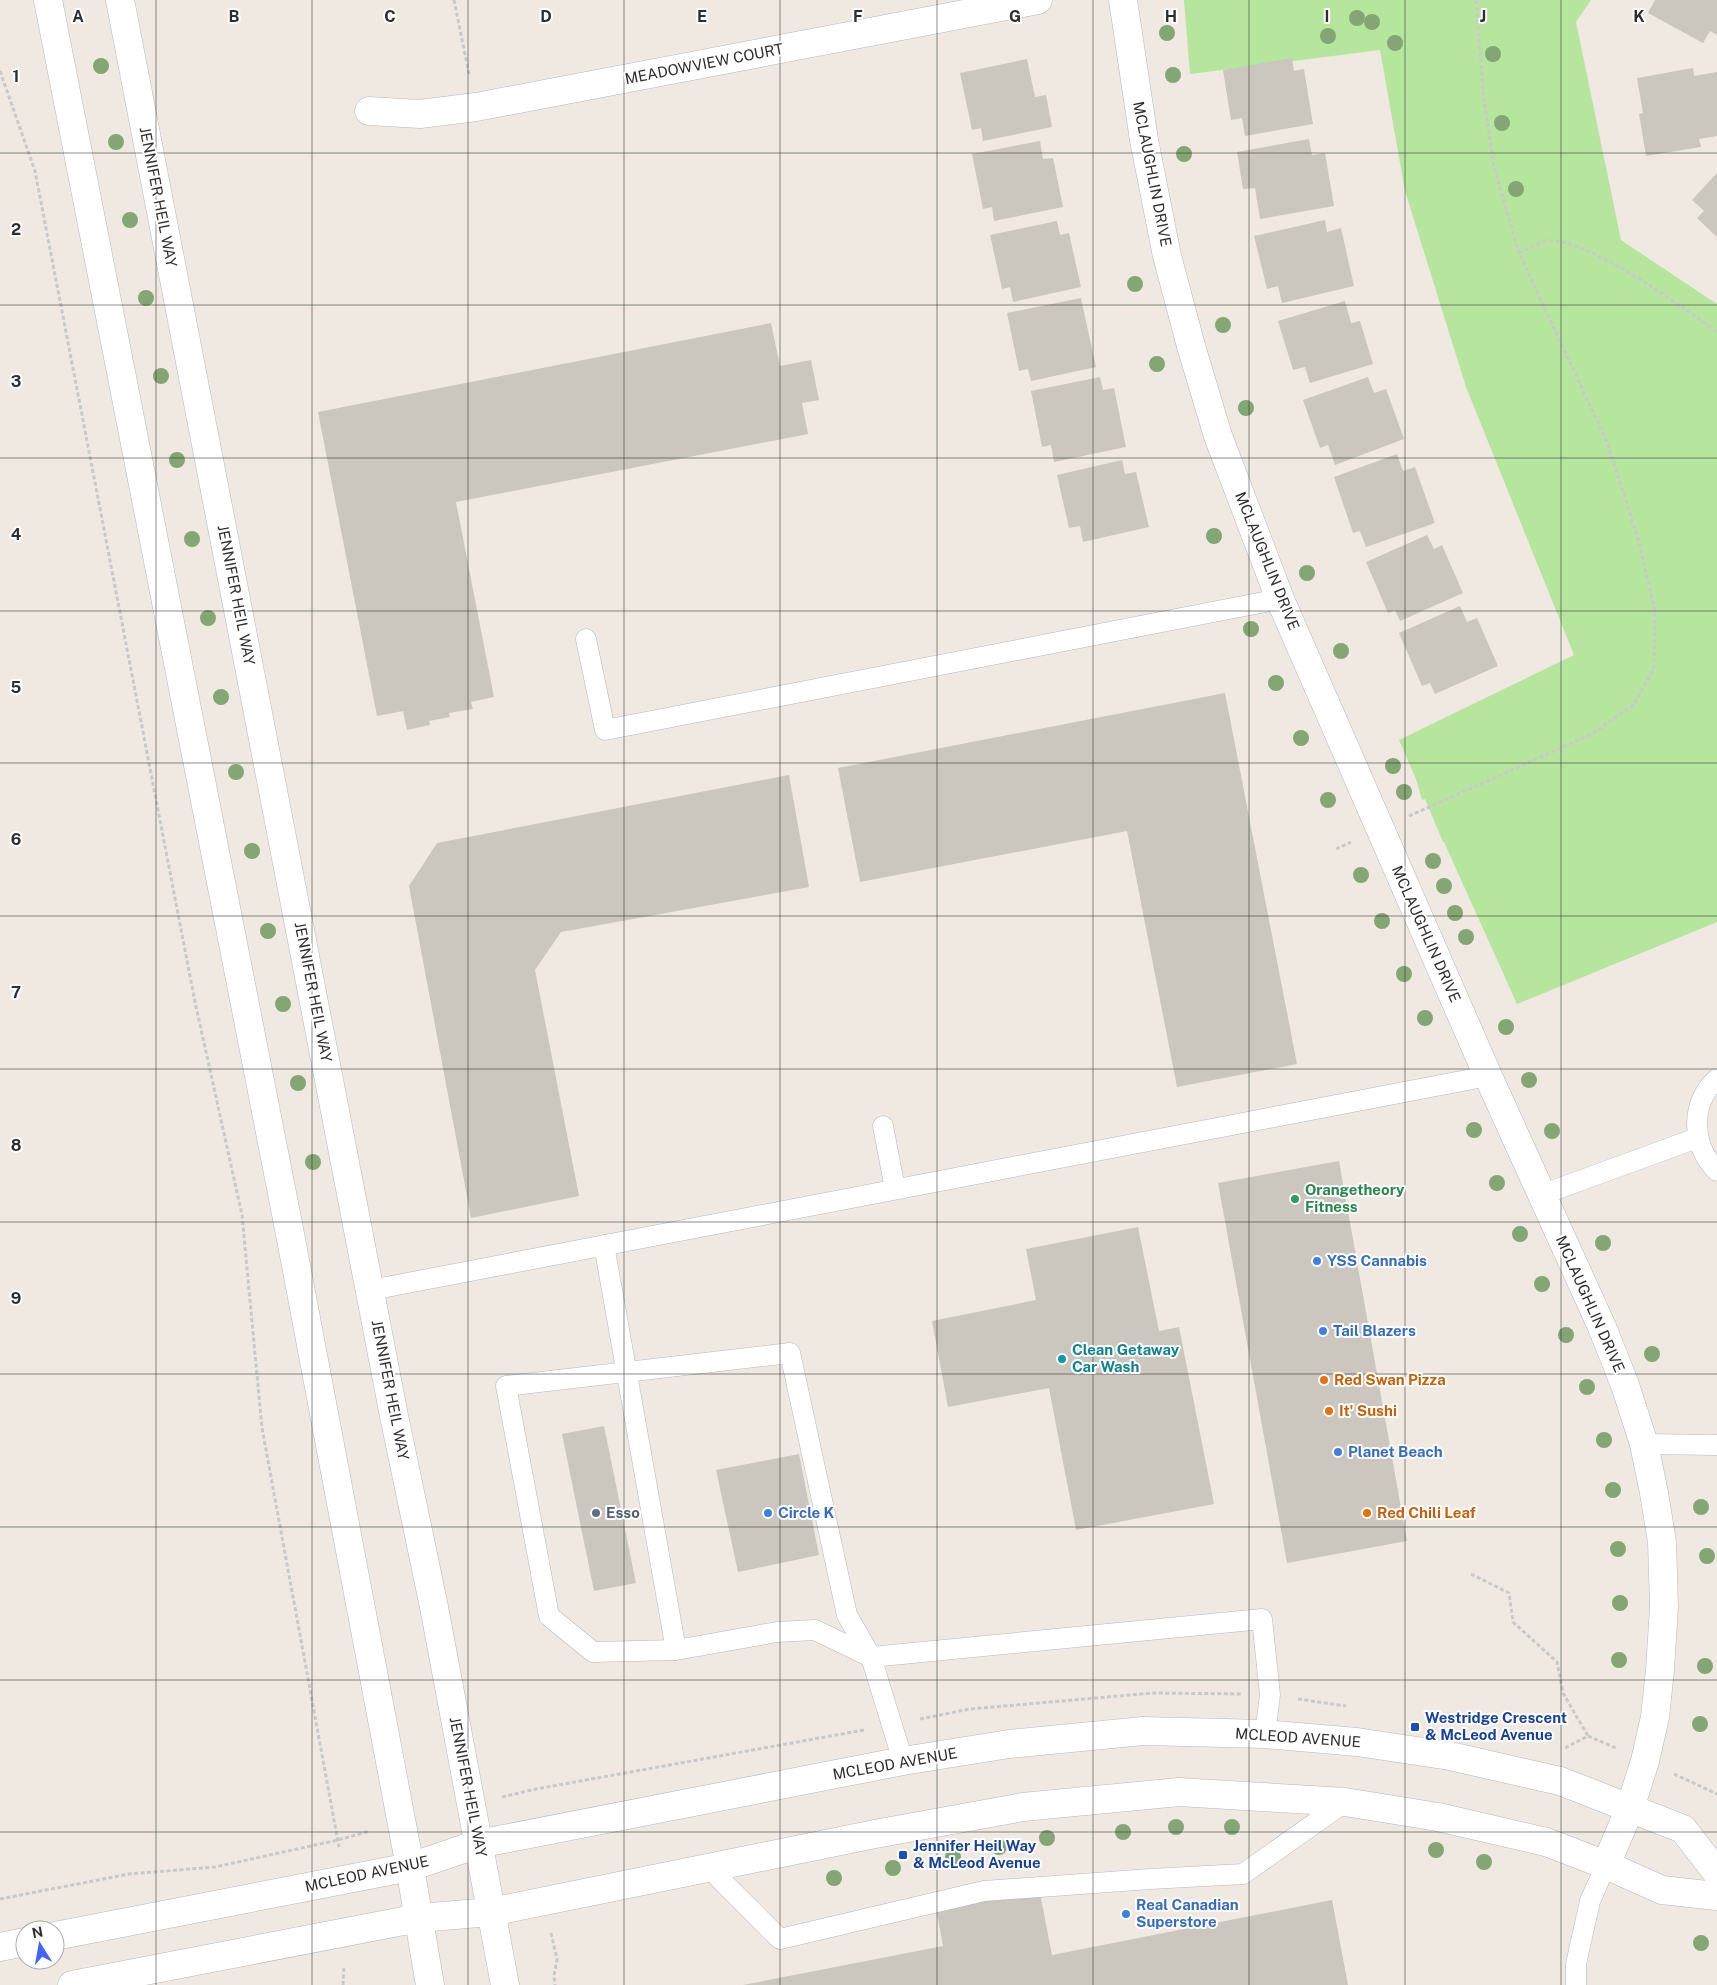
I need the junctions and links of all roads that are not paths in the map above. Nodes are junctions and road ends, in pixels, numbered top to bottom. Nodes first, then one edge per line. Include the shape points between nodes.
1 (48, 0) edge
2 (120, 0) edge
3 (1038, 0) edge
4 (1123, 0) edge
5 (369, 111) dead end
6 (1280, 599) junction
7 (586, 639) dead end
8 (1488, 1076) junction
9 (1717, 1079) edge
10 (883, 1126) dead end
11 (1697, 1138) junction
12 (1717, 1171) edge
13 (896, 1189) junction
14 (1541, 1195) junction
15 (604, 1245) junction
16 (371, 1290) junction
17 (627, 1372) junction
18 (1644, 1444) junction
19 (1717, 1445) edge
20 (676, 1650) junction
21 (871, 1657) junction
22 (1265, 1734) junction
23 (903, 1761) junction
24 (1345, 1802) junction
25 (1630, 1808) junction
26 (478, 1844) junction
27 (1606, 1865) junction
28 (410, 1867) junction
29 (710, 1868) junction
30 (1717, 1872) edge
31 (1717, 1896) edge
32 (491, 1912) junction
33 (419, 1918) junction
34 (65, 1934) edge
35 (15, 1944) edge
36 (0, 1947) edge
37 (72, 1985) edge
38 (430, 1985) edge
39 (505, 1985) edge
40 (1576, 1985) edge

1 - 28 street
2 - 16 street, JENNIFER HEIL WAY
3 - 5 street, MEADOWVIEW COURT via 476,107 420,114
4 - 6 street, MCLAUGHLIN DRIVE via 1144,140 1167,256 1218,436
6 - 7 lane via 606,730
6 - 8 street, MCLAUGHLIN DRIVE
8 - 13 lane
8 - 14 street, MCLAUGHLIN DRIVE
9 - 11 lane via 1709,1085 1698,1110
10 - 13 lane
11 - 12 lane via 1708,1162
11 - 14 lane
13 - 15 lane
14 - 18 street, MCLAUGHLIN DRIVE via 1602,1327
15 - 16 lane
15 - 17 lane
16 - 26 street, JENNIFER HEIL WAY
17 - 20 lane
17 - 20 lane via 506,1386 549,1616 593,1652
17 - 21 lane via 790,1353 847,1615
18 - 19 lane
18 - 25 street, MCLAUGHLIN DRIVE via 1662,1542 1664,1607 1654,1717
20 - 21 lane via 777,1632 815,1630
21 - 22 lane via 1262,1619 1270,1695
21 - 23 lane
22 - 23 street, MCLEOD AVENUE via 1143,1731 1009,1744
22 - 25 street, MCLEOD AVENUE via 1357,1742 1450,1756 1560,1781
23 - 26 street, MCLEOD AVENUE
24 - 27 street via 1438,1817 1546,1842
24 - 29 street via 1179,1792 1023,1807
24 - 29 lane via 1243,1874 984,1891 780,1939
25 - 27 street, MCLAUGHLIN DRIVE
25 - 30 street, MCLEOD AVENUE via 1682,1829
26 - 28 street, MCLEOD AVENUE
26 - 32 street, JENNIFER HEIL WAY
27 - 31 street via 1662,1890
27 - 40 lane via 1590,1900 1576,1964
28 - 33 street
28 - 34 street, MCLEOD AVENUE
29 - 32 street
32 - 33 street
32 - 39 street, JENNIFER HEIL WAY
33 - 37 street
33 - 38 street
35 - 36 street

